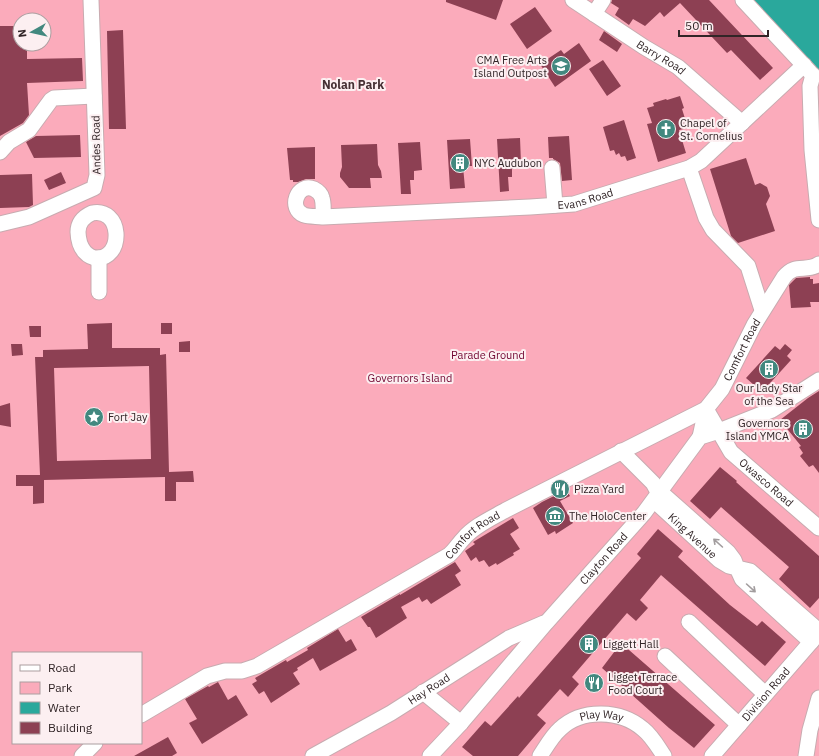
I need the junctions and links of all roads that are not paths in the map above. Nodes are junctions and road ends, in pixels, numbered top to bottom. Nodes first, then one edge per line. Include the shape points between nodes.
1 (91, 0) edge
2 (573, 0) edge
3 (603, 0) edge
4 (743, 0) edge
5 (594, 14) junction
6 (812, 74) edge
7 (94, 96) junction
8 (742, 123) junction
9 (0, 152) edge
10 (552, 168) dead end
11 (689, 168) junction
12 (94, 188) junction
13 (555, 205) junction
14 (98, 213) junction
15 (323, 217) dead end
16 (819, 220) edge
17 (0, 224) edge
18 (99, 258) junction
19 (819, 264) edge
20 (99, 292) dead end
21 (762, 310) junction
22 (819, 380) edge
23 (706, 409) junction
24 (719, 431) junction
25 (700, 437) junction
26 (621, 451) junction
27 (659, 494) junction
28 (819, 528) edge
29 (689, 622) dead end
30 (546, 623) junction
31 (816, 635) edge
32 (665, 656) dead end
33 (423, 692) junction
34 (765, 694) junction
35 (819, 698) edge
36 (142, 714) edge
37 (461, 723) junction
38 (739, 725) junction
39 (814, 739) edge
40 (94, 744) edge
41 (82, 756) edge
42 (313, 756) edge
43 (430, 756) edge
44 (540, 756) edge
45 (664, 756) edge
46 (712, 756) edge
47 (806, 756) edge

1 - 7 street, Andes Road
2 - 5 street, Barry Road
3 - 5 street
4 - 6 street
5 - 8 street, Barry Road via 678,67
6 - 8 street, Evans Road
6 - 16 street via 812,146
7 - 9 street via 54,98 29,130 8,142
7 - 12 street, Andes Road via 97,175
8 - 11 street, Evans Road via 701,161
10 - 13 street
11 - 13 street, Evans Road via 574,204
11 - 21 street, Comfort Road via 706,218 713,230 748,266
12 - 14 street
12 - 17 street, Andes Road via 29,216
13 - 15 street, Evans Road
14 - 18 street via 107,215 116,228 115,247 110,253
14 - 18 street via 85,217 78,231 82,250
18 - 20 street
19 - 21 street, Comfort Road via 815,267 789,271
21 - 23 street, Comfort Road via 722,389
22 - 24 street via 772,410
23 - 24 street, Owasco Road
23 - 25 street
23 - 26 street, Comfort Road
24 - 25 street
24 - 28 street, Owasco Road via 731,452
25 - 27 street, Clayton Road
26 - 27 street, King Avenue via 653,483
26 - 36 street, Comfort Road via 506,510 464,538 449,555 257,666 207,676
27 - 30 street, Clayton Road
27 - 31 street, King Avenue via 660,506 719,560 738,568 742,579
29 - 34 street
30 - 33 street, Hay Road via 509,638
30 - 37 street, Clayton Road
31 - 34 street, Division Road
32 - 38 street
33 - 37 street
33 - 42 street, Hay Road via 391,713
34 - 38 street, Division Road
35 - 39 street
37 - 43 street, Clayton Road
38 - 46 street, Division Road
39 - 47 street
40 - 41 street
44 - 45 street, Play Way via 553,736 569,722 581,716 609,714 630,720 649,735

